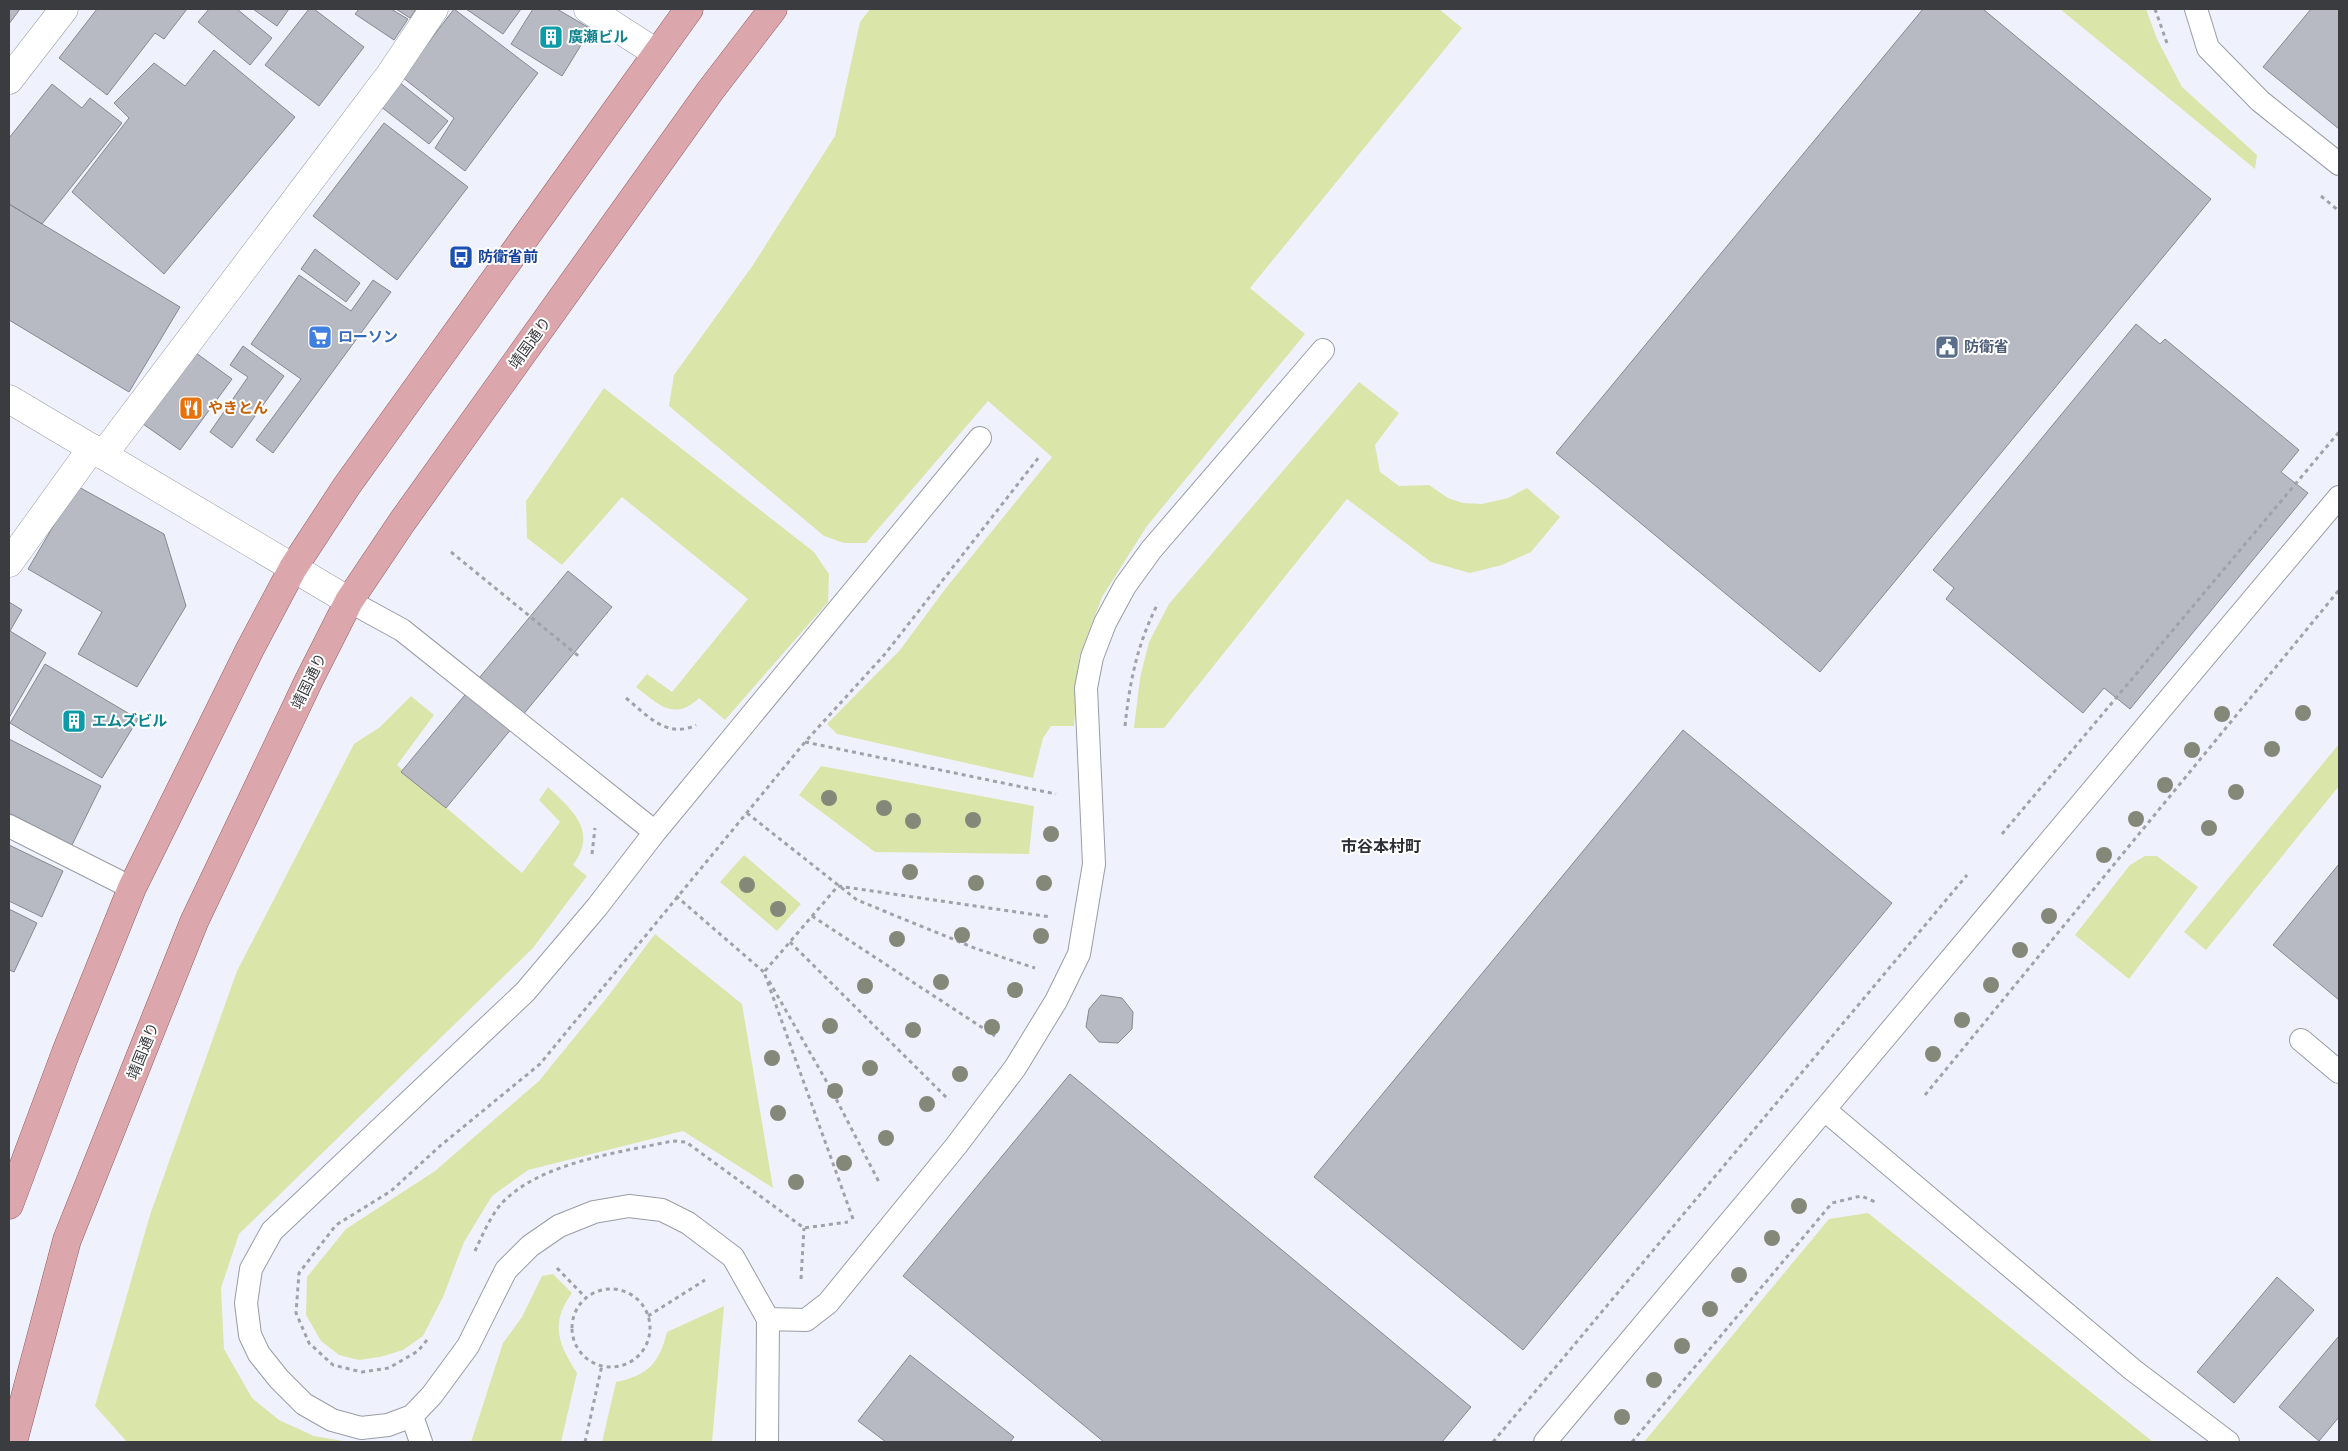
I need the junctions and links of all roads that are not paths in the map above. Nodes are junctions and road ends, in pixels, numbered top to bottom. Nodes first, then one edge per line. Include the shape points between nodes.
1 (64, 9) edge
2 (434, 9) edge
3 (588, 9) edge
4 (689, 9) edge
5 (773, 9) edge
6 (2196, 9) edge
7 (656, 52) junction
8 (9, 80) edge
9 (2339, 164) edge
10 (1323, 350) dead end
11 (9, 399) edge
12 (980, 438) dead end
13 (98, 452) junction
14 (2339, 498) edge
15 (9, 563) edge
16 (293, 568) junction
17 (350, 601) junction
18 (9, 826) edge
19 (655, 832) junction
20 (132, 888) junction
21 (2301, 1040) dead end
22 (2339, 1072) edge
23 (1826, 1111) junction
24 (9, 1205) edge
25 (768, 1319) junction
26 (412, 1416) junction
27 (13, 1442) edge
28 (421, 1442) edge
29 (767, 1442) edge
30 (1545, 1442) edge
31 (2228, 1442) edge

1 - 8 street
2 - 13 street via 389,76
3 - 7 street
4 - 7 main road
5 - 17 main road, 靖国通り via 710,91 402,522
6 - 9 lane via 2208,48 2260,100
7 - 16 main road via 351,479
10 - 25 lane via 1151,550 1104,623 1086,688 1094,864 1079,954 1056,1001 1023,1055 973,1123 828,1302 806,1320
11 - 13 street
12 - 19 lane
13 - 15 street
13 - 16 street
14 - 23 lane
16 - 17 street
16 - 20 main road
17 - 19 lane via 402,630
17 - 27 main road, 靖国通り via 308,680 191,931 67,1240
18 - 20 lane
19 - 26 lane via 525,992 272,1231 250,1269 246,1303 250,1335 259,1354 304,1404 332,1420 361,1428 388,1425
20 - 24 main road
21 - 22 lane
23 - 30 lane
23 - 31 lane via 2126,1364
25 - 26 lane via 733,1257 688,1223 662,1210 629,1206 594,1212 559,1226 530,1246 506,1270 468,1346
25 - 29 lane
26 - 28 lane

